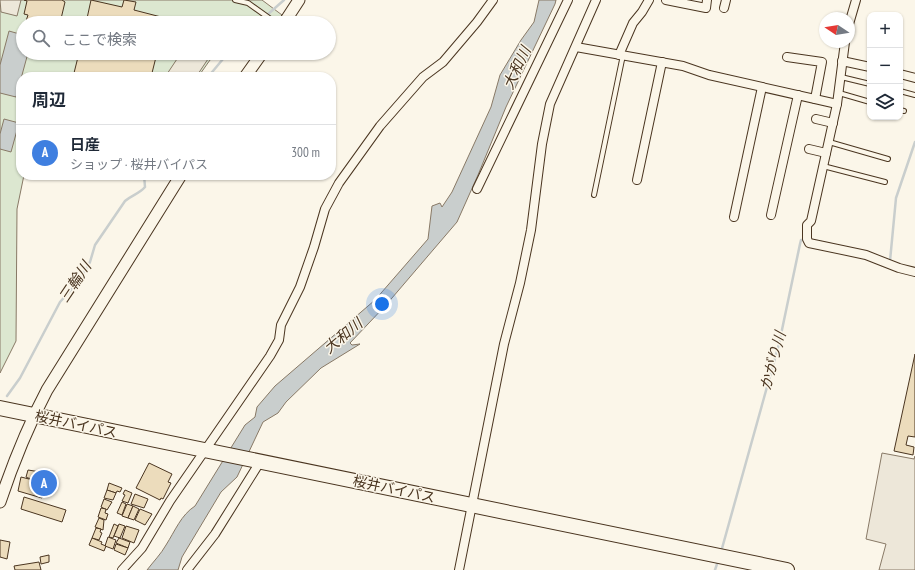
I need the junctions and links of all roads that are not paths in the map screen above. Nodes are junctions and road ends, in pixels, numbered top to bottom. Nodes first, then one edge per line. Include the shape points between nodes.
1 (235, 0) edge
2 (299, 0) edge
3 (493, 0) edge
4 (568, 0) edge
5 (596, 0) edge
6 (649, 0) edge
7 (666, 0) edge
8 (707, 0) edge
9 (856, 0) edge
10 (852, 12) edge
11 (267, 16) edge
12 (284, 16) edge
13 (576, 47) junction
14 (844, 48) edge
15 (621, 55) junction
16 (787, 57) dead end
17 (257, 60) edge
18 (842, 61) junction
19 (662, 62) junction
20 (867, 66) edge
21 (249, 72) edge
22 (903, 75) edge
23 (841, 77) junction
24 (915, 78) edge
25 (867, 83) edge
26 (762, 87) junction
27 (903, 92) edge
28 (839, 93) junction
29 (798, 95) junction
30 (915, 95) edge
31 (815, 99) junction
32 (867, 101) edge
33 (837, 104) junction
34 (816, 119) dead end
35 (833, 123) junction
36 (829, 142) junction
37 (809, 149) dead end
38 (826, 154) junction
39 (888, 159) dead end
40 (823, 166) junction
41 (178, 180) edge
42 (637, 180) dead end
43 (885, 182) dead end
44 (476, 189) dead end
45 (594, 195) dead end
46 (771, 215) dead end
47 (734, 217) dead end
48 (915, 272) edge
49 (0, 408) edge
50 (33, 415) junction
51 (211, 451) junction
52 (254, 460) junction
53 (4, 477) edge
54 (0, 502) edge
55 (471, 504) junction
56 (122, 570) edge
57 (187, 570) edge
58 (458, 570) edge
59 (787, 570) edge

1 - 11 lane via 248,3
2 - 12 street
3 - 51 street via 443,62 423,77 380,126 339,183 325,209 300,287 281,325 279,340
4 - 44 street
5 - 13 street
6 - 15 street via 633,23
7 - 8 street via 706,8
9 - 10 street
13 - 15 street
13 - 55 street via 550,104 529,237
14 - 18 street
15 - 19 street
15 - 45 lane
16 - 31 street via 822,62
17 - 21 street
18 - 20 street
18 - 23 street
19 - 26 street
19 - 42 street
22 - 24 street
23 - 25 lane
23 - 28 street
26 - 29 street
26 - 47 street
27 - 30 lane
28 - 32 lane
28 - 33 street
29 - 31 street
29 - 46 street
31 - 33 street
33 - 35 street
34 - 35 street
35 - 36 street
36 - 38 street
36 - 39 lane
37 - 38 street
38 - 40 street
40 - 43 lane
40 - 48 street via 807,225 809,242 866,255
41 - 50 street
49 - 50 highway, 桜井バイパス
50 - 51 highway, 桜井バイパス
50 - 53 street
51 - 52 highway, 桜井バイパス
51 - 56 street via 170,501 142,548
52 - 55 highway, 桜井バイパス
52 - 57 street via 216,534
53 - 54 street
55 - 58 street
55 - 59 highway, 桜井バイパス

